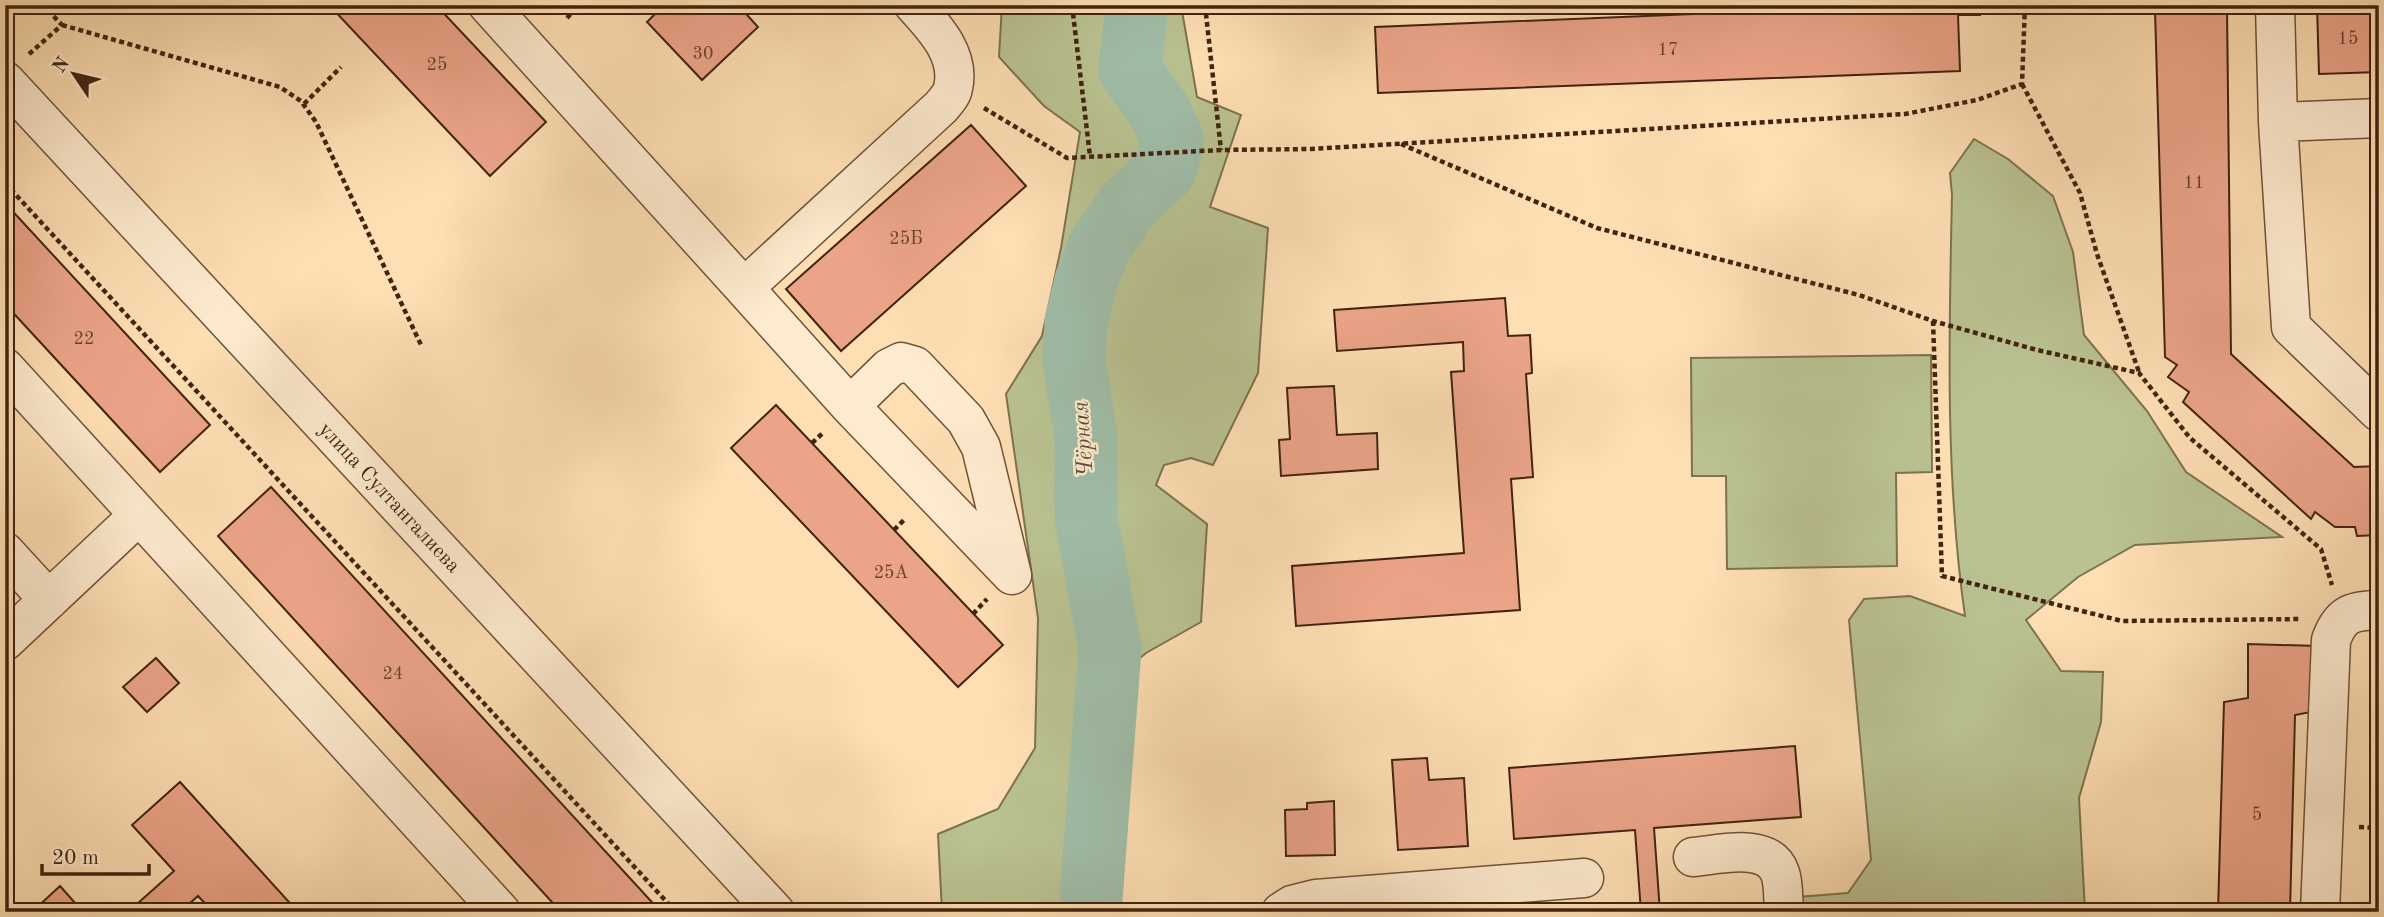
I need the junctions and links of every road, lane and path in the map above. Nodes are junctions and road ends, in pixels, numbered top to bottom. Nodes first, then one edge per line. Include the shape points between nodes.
1 (43, 5) edge
2 (488, 5) edge
3 (579, 5) edge
4 (914, 5) edge
5 (1072, 5) edge
6 (1205, 5) edge
7 (2025, 5) edge
8 (2276, 5) edge
9 (567, 18) dead end
10 (62, 25) junction
11 (341, 67) dead end
12 (13, 71) edge
13 (2022, 84) junction
14 (953, 89) junction
15 (304, 104) junction
16 (2379, 118) edge
17 (2278, 122) junction
18 (1401, 144) junction
19 (1221, 150) junction
20 (1090, 156) junction
21 (5, 183) edge
22 (744, 288) junction
23 (11, 310) dead end
24 (5, 315) edge
25 (1933, 321) junction
26 (422, 347) dead end
27 (5, 368) edge
28 (2139, 373) junction
29 (850, 405) junction
30 (2379, 412) edge
31 (139, 515) junction
32 (5, 552) edge
33 (49, 600) junction
34 (2379, 610) edge
35 (2341, 619) junction
36 (5, 641) edge
37 (1693, 857) dead end
38 (1584, 878) dead end
39 (501, 912) edge
40 (676, 912) edge
41 (775, 912) edge
42 (1281, 912) edge
43 (1784, 912) edge
44 (2320, 912) edge

1 - 10 path
2 - 22 street
3 - 9 path
4 - 14 street via 947,45
5 - 20 path
6 - 19 path
7 - 13 path
8 - 17 street
10 - 12 path
10 - 15 path via 279,87
11 - 15 path
12 - 41 street, улица Султангалиева
13 - 18 path via 1977,100 1905,114
13 - 28 path via 2080,193
14 - 20 path via 1067,158
14 - 22 street via 941,107
15 - 26 path
16 - 17 street
17 - 30 street via 2291,327
18 - 19 path
18 - 25 path via 1597,228 1859,295
19 - 20 path
21 - 40 path
22 - 29 street
23 - 24 path
25 - 28 path
25 - 35 path via 1942,576 2122,621
27 - 31 street
28 - 35 path via 2190,438 2321,549
29 - 29 street via 941,501 1012,575 975,433 915,366 901,362 889,368
31 - 33 street
31 - 39 street
32 - 33 street
33 - 36 street
34 - 35 street
35 - 44 street via 2331,640
37 - 43 street via 1767,856 1780,873
38 - 42 street via 1316,899

